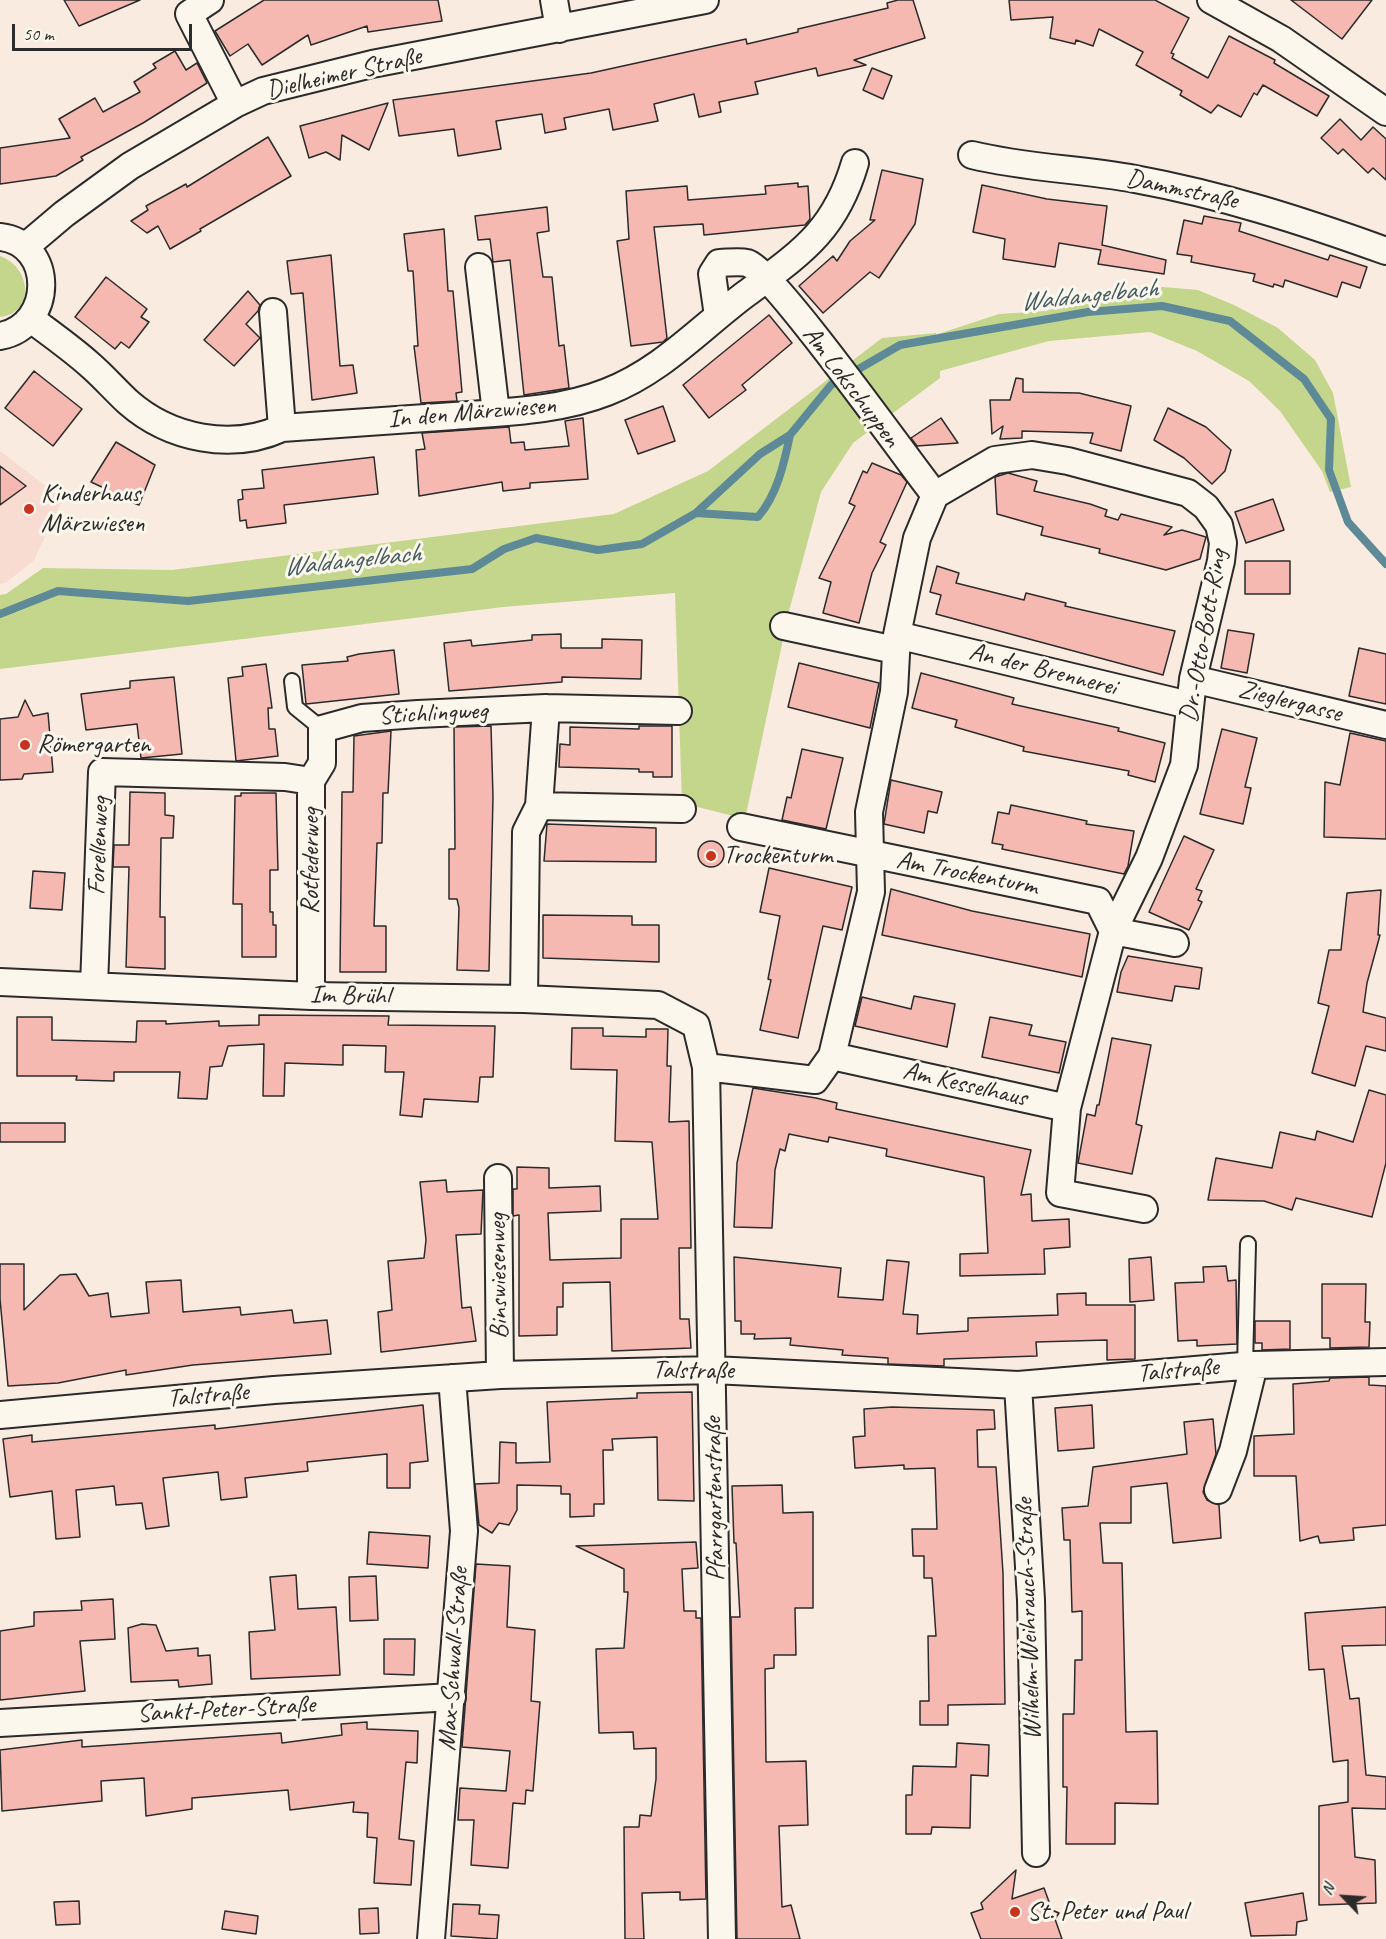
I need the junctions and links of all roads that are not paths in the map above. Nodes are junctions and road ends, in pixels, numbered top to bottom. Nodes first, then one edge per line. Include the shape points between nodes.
1 (210, 0) edge
2 (554, 0) edge
3 (705, 0) edge
4 (1211, 0) edge
5 (559, 29) junction
6 (235, 104) junction
7 (1386, 112) edge
8 (972, 155) dead end
9 (855, 163) dead end
10 (0, 237) edge
11 (25, 247) junction
12 (1386, 251) edge
13 (479, 267) dead end
14 (767, 279) junction
15 (273, 312) dead end
16 (718, 316) junction
17 (31, 319) junction
18 (0, 336) edge
19 (496, 413) junction
20 (282, 428) junction
21 (935, 495) junction
22 (784, 626) dead end
23 (896, 642) junction
24 (1193, 679) junction
25 (292, 681) dead end
26 (1189, 705) junction
27 (546, 708) junction
28 (678, 711) dead end
29 (1386, 725) edge
30 (322, 729) junction
31 (311, 781) junction
32 (539, 806) junction
33 (682, 809) dead end
34 (741, 827) dead end
35 (869, 855) junction
36 (1113, 930) junction
37 (1175, 943) dead end
38 (0, 982) edge
39 (94, 986) junction
40 (311, 996) junction
41 (524, 999) junction
42 (696, 1025) joint
43 (832, 1056) junction
44 (706, 1067) junction
45 (1067, 1108) junction
46 (498, 1178) dead end
47 (1144, 1209) dead end
48 (1248, 1244) dead end
49 (1386, 1362) edge
50 (1249, 1365) junction
51 (713, 1370) junction
52 (500, 1375) junction
53 (452, 1378) junction
54 (1018, 1385) junction
55 (0, 1415) edge
56 (1218, 1490) dead end
57 (452, 1697) junction
58 (0, 1723) edge
59 (1036, 1853) dead end
60 (431, 1939) edge
61 (722, 1939) edge

1 - 6 street via 189,14
2 - 5 street
3 - 5 street, Dielheimer Straße
4 - 7 street via 1281,39
5 - 6 street, Dielheimer Straße via 372,64 263,91
6 - 11 street, Dielheimer Straße via 130,166
8 - 12 street, Dammstraße via 1218,196
9 - 14 street, In den Märzwiesen via 846,194 831,220
10 - 11 street
11 - 17 street via 40,269 42,295
13 - 19 street
14 - 16 street, In den Märzwiesen
14 - 16 street, Am Lokschuppen via 747,263 719,263 712,274
14 - 21 street, Am Lokschuppen
15 - 20 street
16 - 19 street, In den Märzwiesen via 671,357 608,392 566,405
17 - 18 street via 12,334
17 - 20 street, In den Märzwiesen via 90,364 130,404 188,435 230,442 263,437
19 - 20 street, In den Märzwiesen
21 - 23 street via 917,538
21 - 24 street, Dr.-Otto-Bott-Ring via 994,460 1032,455 1188,493 1206,507 1219,525 1224,543
22 - 23 street, An der Brennerei
23 - 26 street, An der Brennerei
23 - 35 street via 894,692 869,812
24 - 26 street, Dr.-Otto-Bott-Ring
24 - 29 street, Zieglergasse
25 - 30 lane via 295,707
26 - 36 street, Dr.-Otto-Bott-Ring via 1184,765 1149,858
27 - 28 street, Stichlingweg
27 - 30 street, Stichlingweg via 362,718
27 - 32 street
30 - 31 street, Rotfederweg via 322,763
31 - 39 street, Forellenweg via 102,772
31 - 40 street, Rotfederweg
32 - 33 street
32 - 41 street via 526,832
34 - 35 street, Am Trockenturm
35 - 36 street, Am Trockenturm via 1098,901
35 - 43 street via 871,892
36 - 37 street
36 - 45 street, Dr.-Otto-Bott-Ring
38 - 39 street, Im Brühl
39 - 40 street, Im Brühl
40 - 41 street, Im Brühl
41 - 42 street, Im Brühl via 658,1005
42 - 44 street, Pfarrgartenstraße
43 - 44 street via 815,1080
43 - 45 street, Am Kesselhaus
44 - 51 street, Pfarrgartenstraße
45 - 47 street via 1060,1193
46 - 52 street, Binswiesenweg
48 - 50 lane
49 - 50 street, Talstraße
50 - 54 street, Talstraße
50 - 56 street via 1233,1451
51 - 52 street, Talstraße
51 - 54 street, Talstraße
51 - 61 street, Pfarrgartenstraße
52 - 53 street, Talstraße
53 - 55 street, Talstraße
53 - 57 street, Max-Schwall-Straße via 464,1530
54 - 59 street, Wilhelm-Weihrauch-Straße via 1031,1600
57 - 58 street, Sankt-Peter-Straße
57 - 60 street, Max-Schwall-Straße

